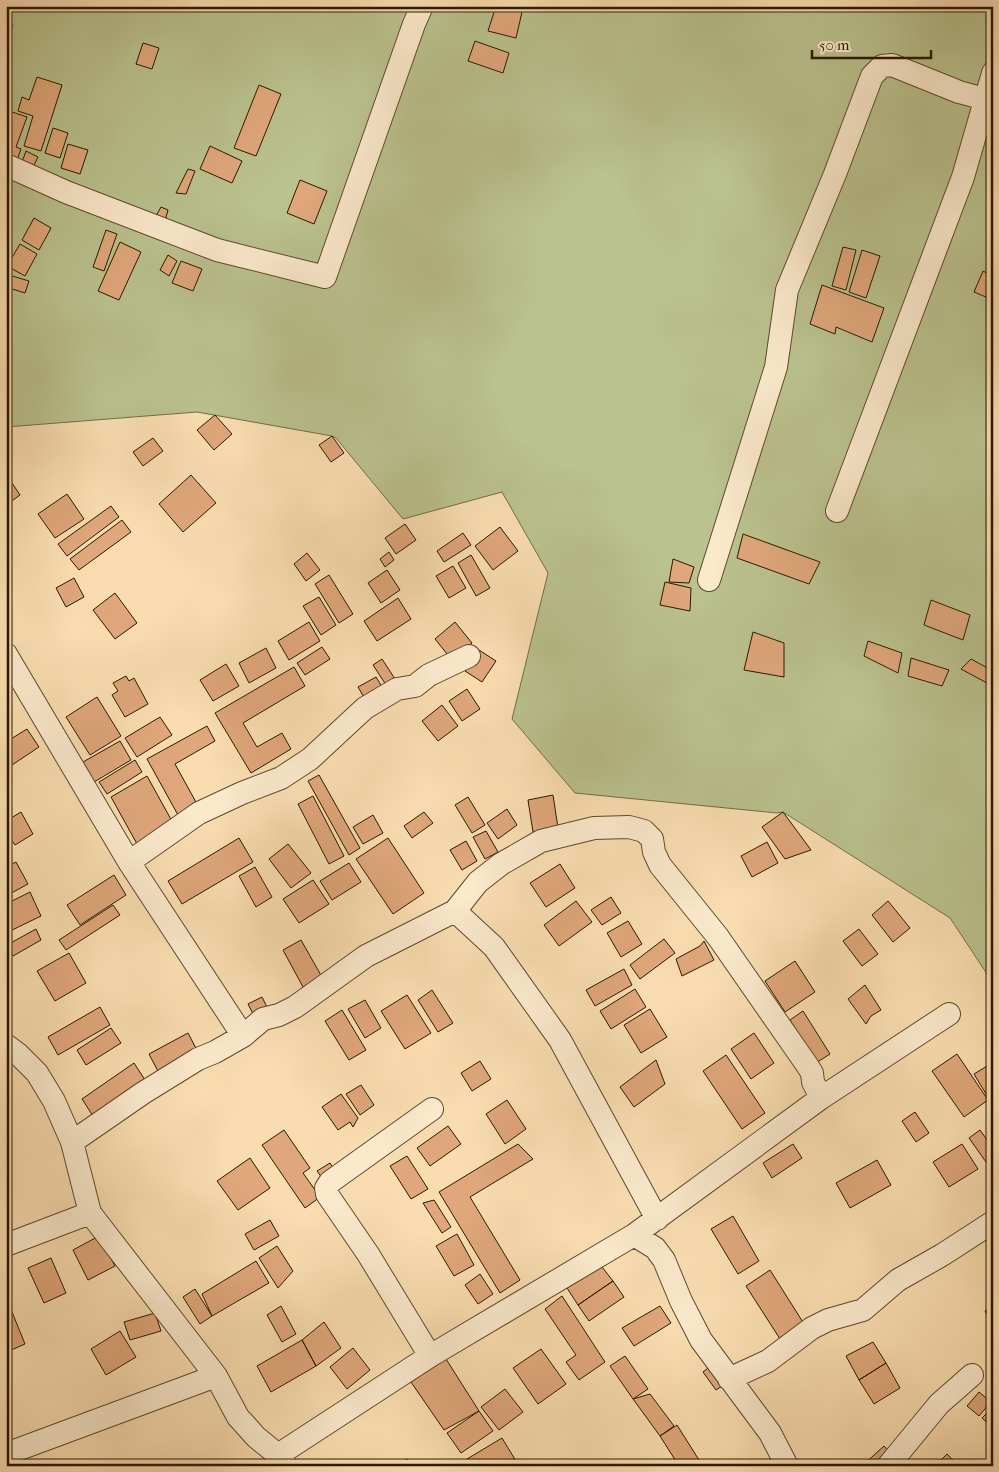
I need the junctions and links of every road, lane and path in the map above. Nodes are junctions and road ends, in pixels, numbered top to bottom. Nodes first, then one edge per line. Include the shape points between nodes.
1 (422, 6) edge
2 (993, 73) edge
3 (985, 99) junction
4 (6, 165) edge
5 (836, 510) dead end
6 (709, 580) dead end
7 (6, 654) edge
8 (469, 656) dead end
9 (129, 862) junction
10 (455, 911) junction
11 (950, 1014) dead end
12 (242, 1036) junction
13 (6, 1045) edge
14 (821, 1098) junction
15 (432, 1109) dead end
16 (72, 1142) junction
17 (90, 1213) junction
18 (658, 1219) junction
19 (993, 1222) edge
20 (634, 1234) junction
21 (6, 1245) edge
22 (430, 1356) junction
23 (972, 1375) dead end
24 (216, 1376) junction
25 (729, 1379) junction
26 (6, 1454) edge
27 (282, 1461) edge
28 (787, 1466) edge
29 (888, 1466) edge

1 - 4 street via 325,277 217,250 66,192
2 - 3 street
3 - 5 street via 954,202
3 - 6 street via 959,92 892,64 882,66 872,76 787,290 776,367
7 - 9 street
8 - 9 street via 429,675 415,686 397,689 365,708 310,759 281,778 199,813
9 - 12 street
10 - 12 street via 366,956 295,1007 279,1016 263,1019
10 - 14 street via 478,882 501,864 541,841 594,828 629,827 644,832 652,839 660,865 718,937 807,1065
10 - 18 street via 494,947 560,1040
11 - 14 street
12 - 16 street via 143,1093
13 - 16 street via 37,1073
14 - 18 street
15 - 22 street via 326,1188
16 - 17 street
17 - 21 street
17 - 24 street
18 - 20 street
19 - 25 street via 898,1280 863,1310 812,1328 768,1361
20 - 22 street
20 - 25 street via 654,1248 664,1260 701,1340
22 - 27 street
23 - 29 street via 939,1404
24 - 26 street
24 - 27 street via 238,1417
25 - 28 street via 770,1433

